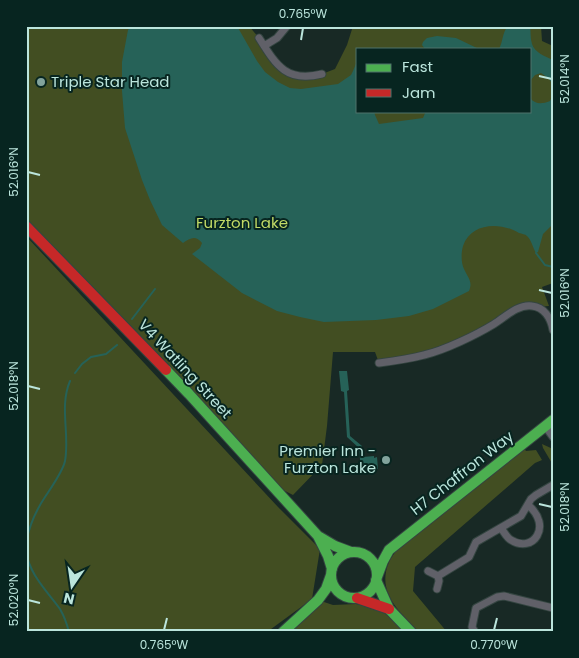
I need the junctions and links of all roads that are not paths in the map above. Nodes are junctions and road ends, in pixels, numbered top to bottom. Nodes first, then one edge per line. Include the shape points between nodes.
1 (287, 26) edge
2 (259, 38) dead end
3 (264, 46) junction
4 (305, 68) dead end
5 (322, 74) dead end
6 (304, 76) junction
7 (26, 226) edge
8 (553, 330) edge
9 (379, 364) dead end
10 (553, 414) edge
11 (546, 426) edge
12 (553, 437) edge
13 (553, 485) edge
14 (528, 505) junction
15 (501, 528) junction
16 (318, 536) junction
17 (389, 550) junction
18 (356, 552) junction
19 (331, 572) junction
20 (428, 572) dead end
21 (438, 576) junction
22 (376, 578) junction
23 (437, 589) dead end
24 (352, 597) junction
25 (318, 600) junction
26 (553, 608) edge
27 (389, 609) junction
28 (286, 629) edge
29 (411, 632) edge
30 (475, 632) edge

1 - 3 street
2 - 3 street
3 - 6 street via 288,73
4 - 6 street
5 - 6 street
7 - 16 street, V4 Watling Street via 189,394
8 - 9 street via 552,322 543,311 523,306 441,350
10 - 11 street
11 - 12 street
11 - 17 street, H7 Chaffron Way
13 - 14 street via 536,495
14 - 15 street via 521,516
14 - 15 street via 540,520 540,530 535,539 519,544 510,540
15 - 21 street via 476,542 469,557
16 - 18 street, V4 Watling Street via 335,546
16 - 19 street, V4 Watling Street via 328,556
17 - 18 street via 373,554
17 - 22 street, H7 Chaffron Way
18 - 19 street via 339,557
18 - 22 street via 368,556 373,562
19 - 24 street via 334,587
19 - 25 street via 326,589
20 - 21 street
21 - 23 street
22 - 24 street via 369,592
22 - 27 street
24 - 25 street via 332,596
24 - 27 street
25 - 28 street
26 - 30 street via 497,597 476,608 472,627
27 - 29 street

